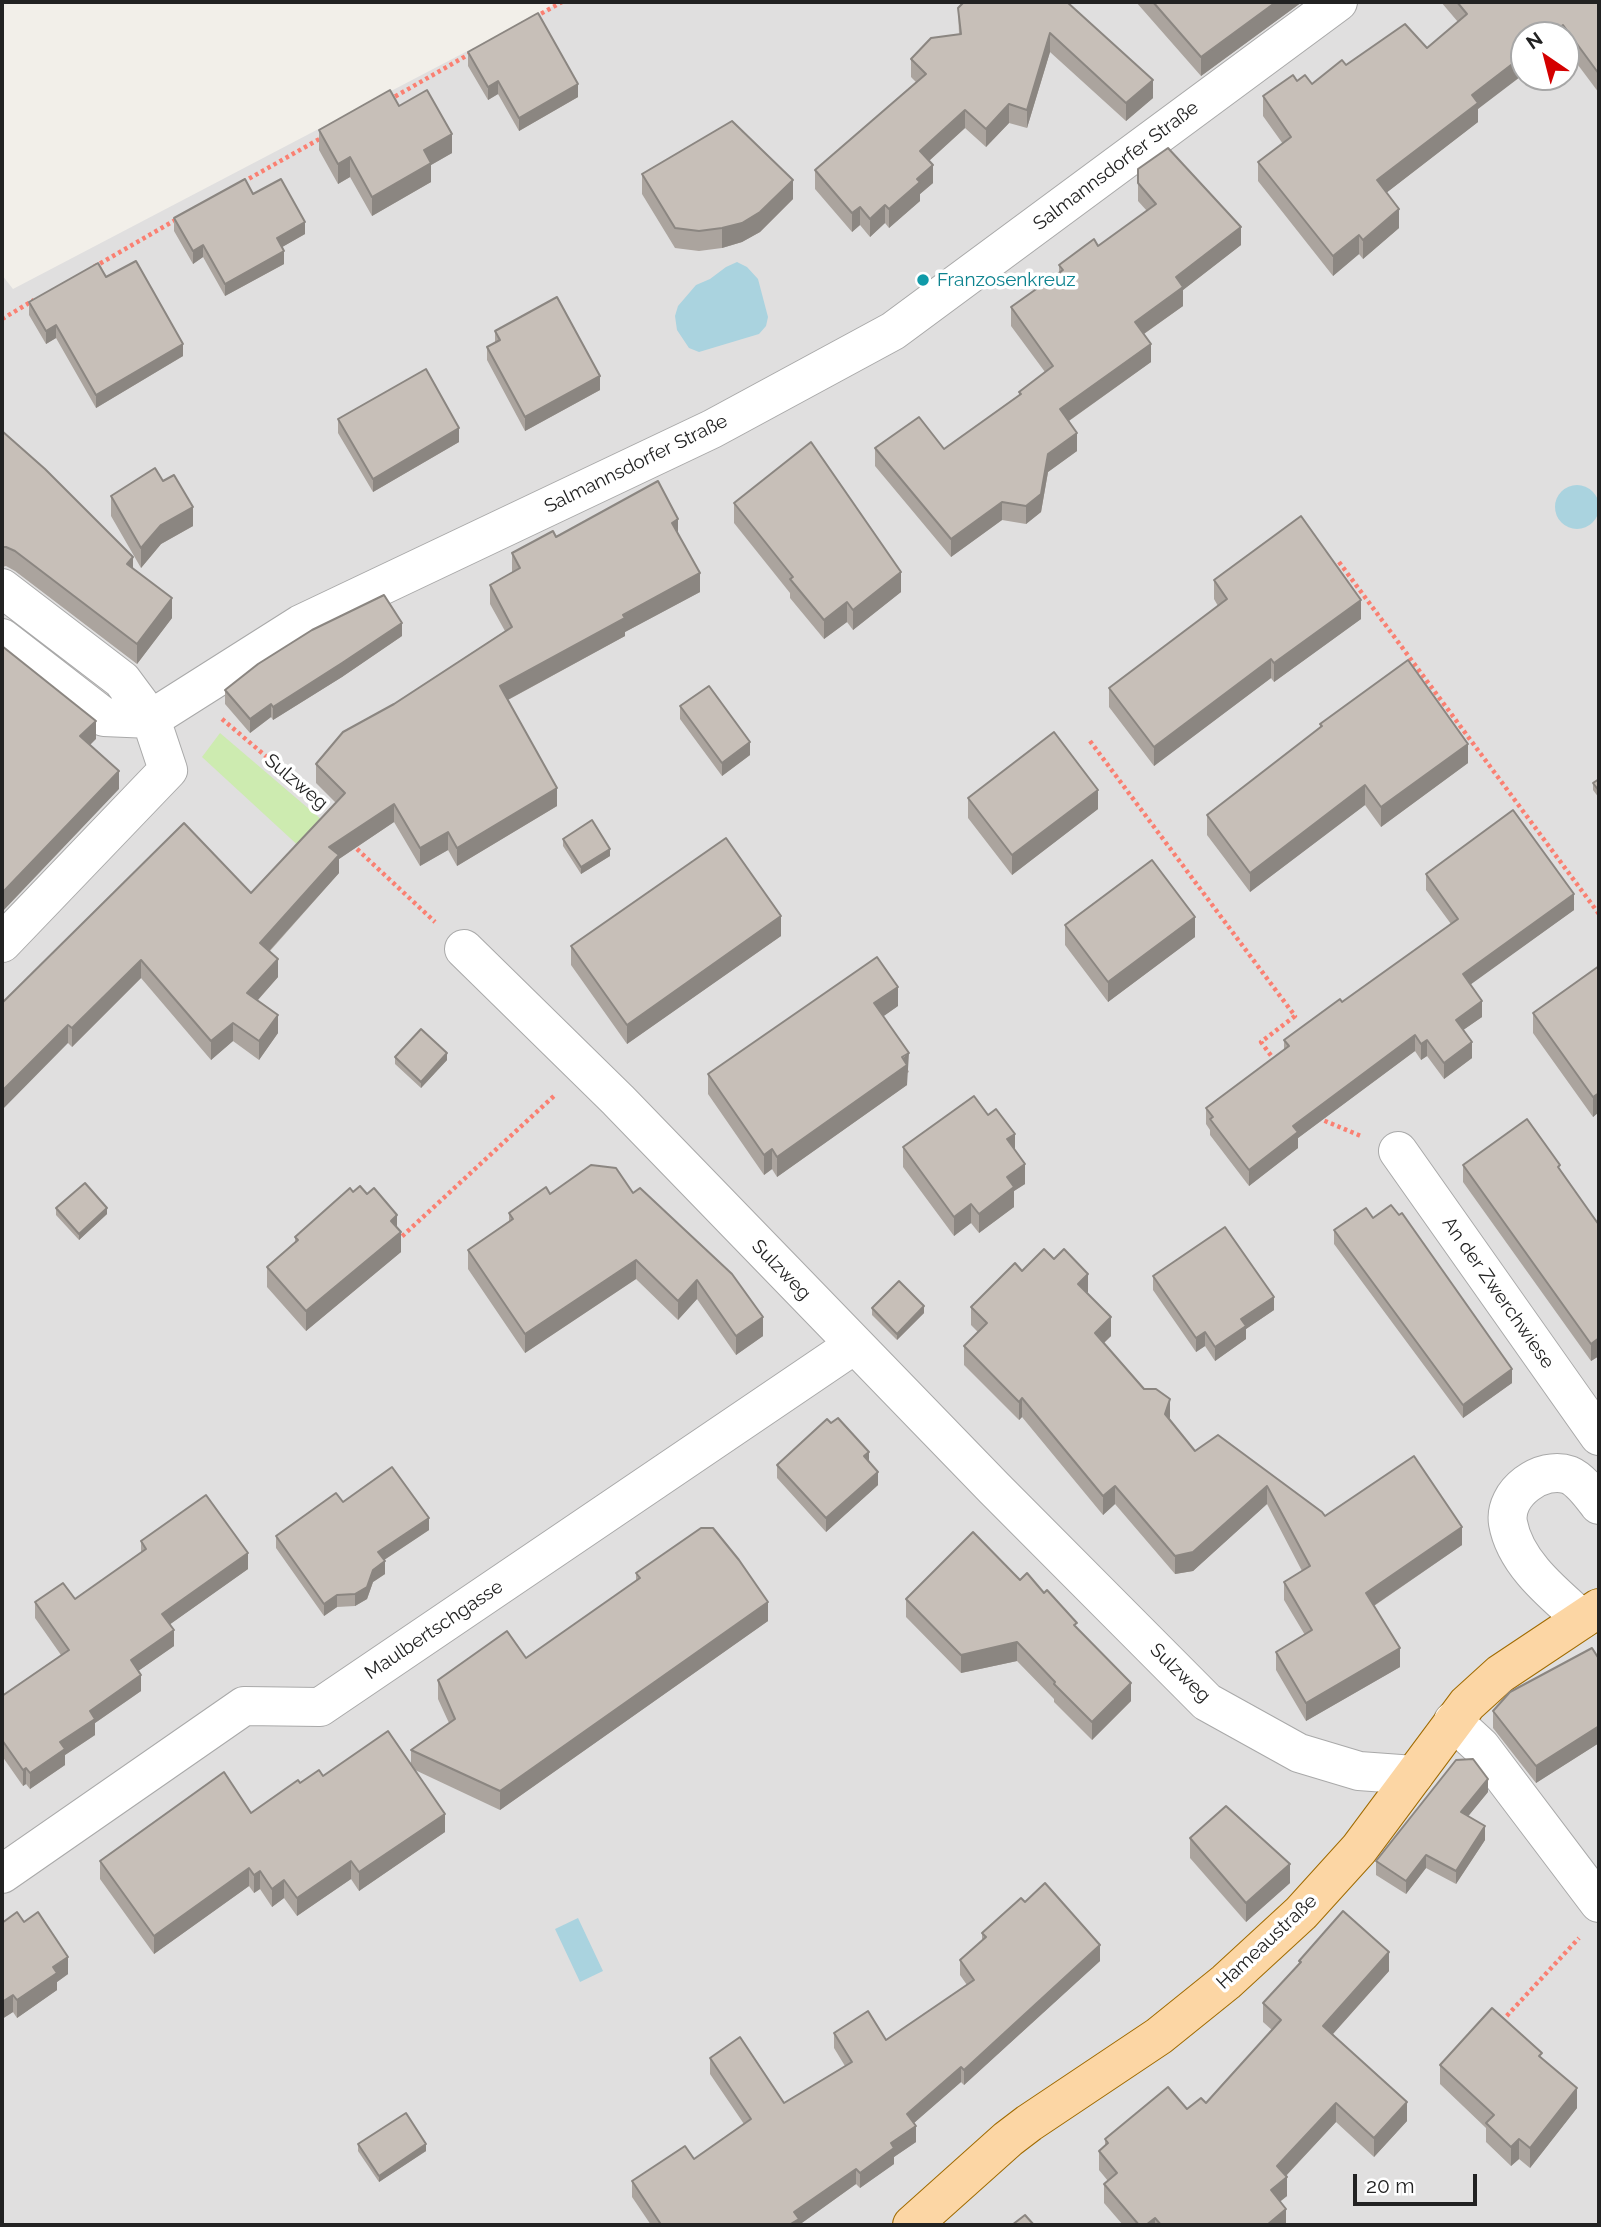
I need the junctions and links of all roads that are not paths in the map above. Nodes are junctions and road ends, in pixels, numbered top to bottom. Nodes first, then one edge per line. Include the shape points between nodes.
1 (1338, 2) edge
2 (2, 588) edge
3 (2, 638) edge
4 (151, 719) junction
5 (2, 943) edge
6 (464, 949) road end
7 (1398, 1150) road end
8 (854, 1345) junction
9 (1599, 1436) edge
10 (1599, 1505) edge
11 (1591, 1613) edge
12 (1453, 1721) junction
13 (1414, 1775) junction
14 (2, 1874) edge
15 (1591, 1918) edge
16 (912, 2225) edge

1 - 4 street, Salmannsdorfer Straße via 893,331 712,429 300,624
2 - 4 street via 122,680
3 - 4 street via 104,717
4 - 5 street via 168,770
6 - 8 street, Sulzweg
7 - 9 street, An der Zwerchwiese
8 - 13 street, Sulzweg via 1207,1702 1299,1753 1359,1771
8 - 14 street, Maulbertschgasse via 320,1707 244,1706
10 - 11 street, Hameaustraße via 1570,1475 1550,1473 1515,1494 1507,1508 1518,1549 1531,1568 1551,1591
11 - 12 main road, Hameaustraße via 1500,1674
12 - 13 main road, Hameaustraße
12 - 15 street via 1482,1747
13 - 16 main road, Hameaustraße via 1331,1881 1226,1982 1159,2036 1028,2123

